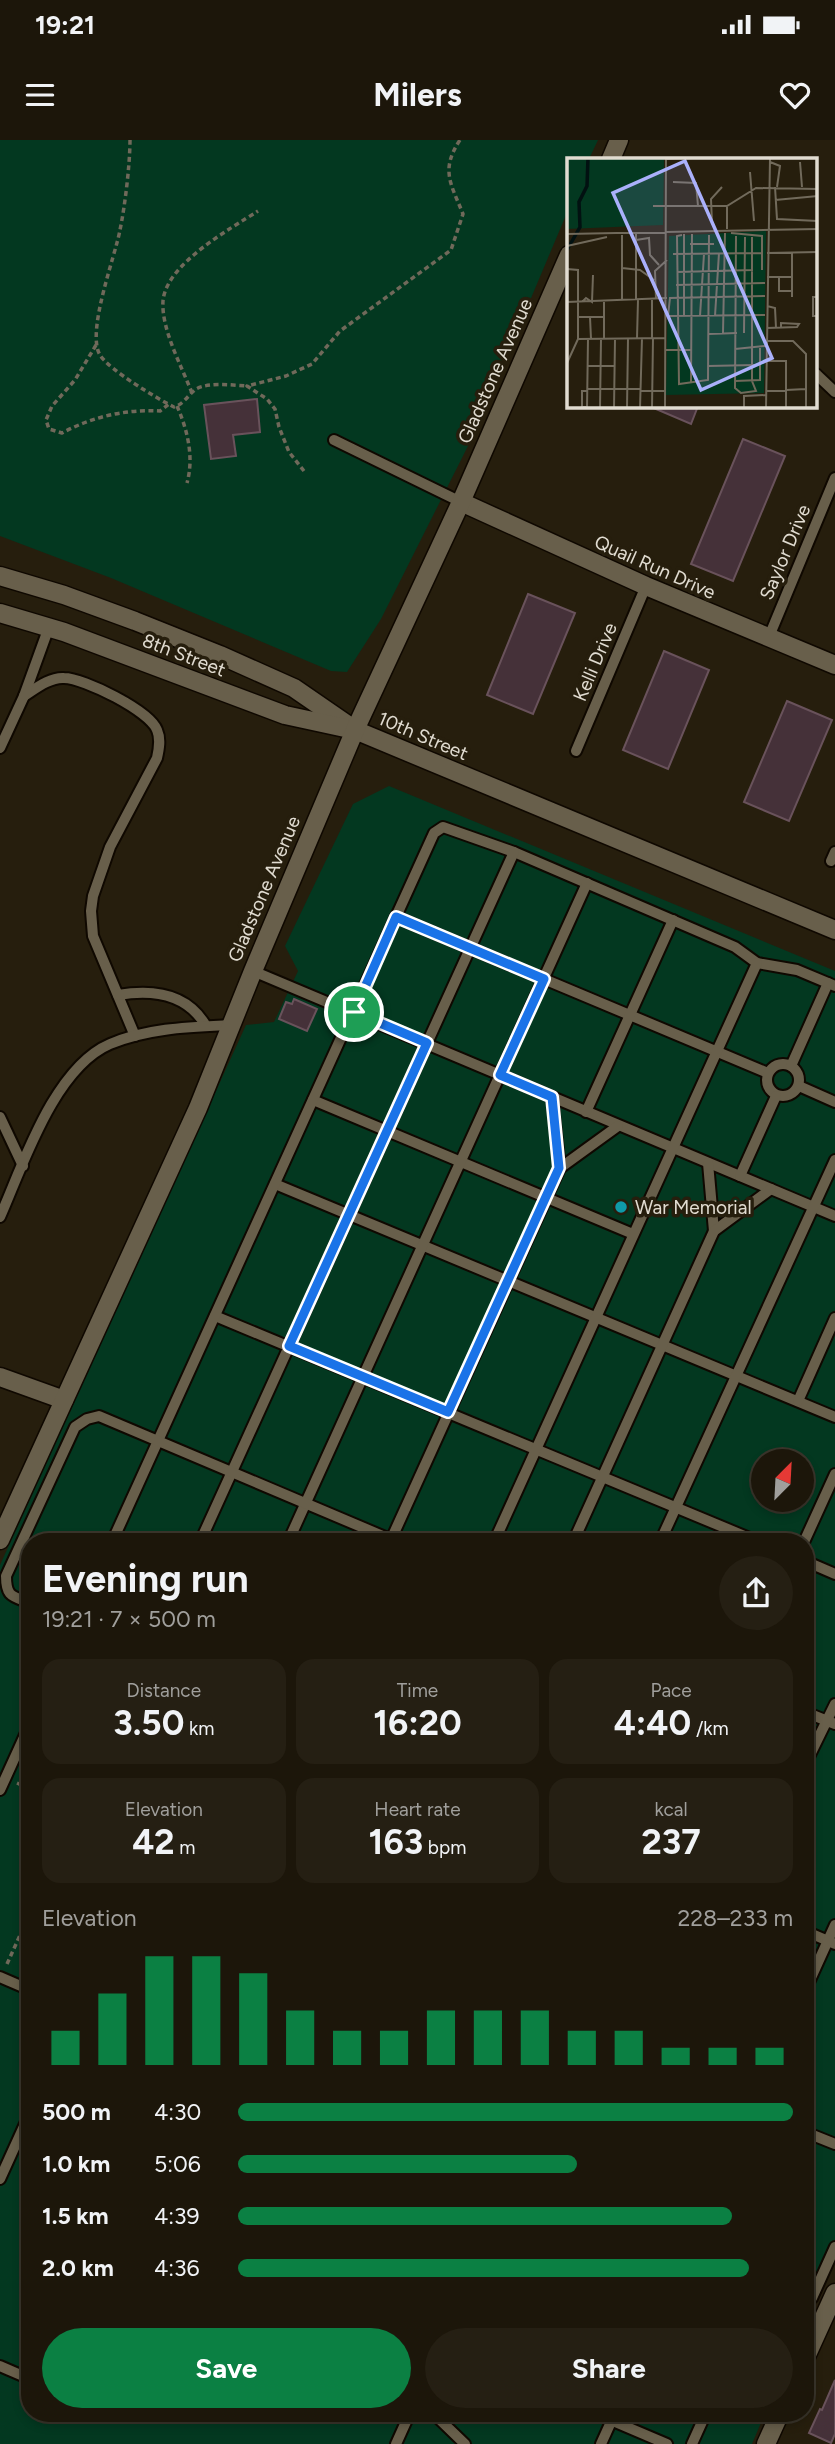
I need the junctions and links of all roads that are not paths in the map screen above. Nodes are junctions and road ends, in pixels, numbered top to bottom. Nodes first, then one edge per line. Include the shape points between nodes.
1 (620, 140) edge
2 (611, 158) edge
3 (567, 260) edge
4 (818, 376) edge
5 (835, 392) edge
6 (334, 440) dead end
7 (835, 478) edge
8 (461, 502) junction
9 (0, 576) edge
10 (646, 586) junction
11 (0, 612) edge
12 (49, 627) junction
13 (768, 639) junction
14 (835, 665) edge
15 (24, 696) junction
16 (4, 730) edge
17 (355, 730) junction
18 (0, 748) edge
19 (576, 751) dead end
20 (514, 852) junction
21 (587, 883) junction
22 (396, 917) junction
23 (673, 920) junction
24 (835, 930) edge
25 (471, 948) junction
26 (757, 963) junction
27 (253, 971) junction
28 (544, 979) junction
29 (832, 984) edge
30 (118, 995) junction
31 (354, 1012) junction
32 (630, 1015) junction
33 (231, 1025) junction
34 (206, 1026) junction
35 (135, 1036) junction
36 (427, 1043) junction
37 (716, 1052) junction
38 (791, 1066) junction
39 (768, 1073) junction
40 (500, 1075) junction
41 (799, 1086) junction
42 (776, 1096) junction
43 (552, 1097) junction
44 (313, 1100) junction
45 (835, 1102) edge
46 (586, 1112) junction
47 (0, 1117) edge
48 (618, 1126) junction
49 (387, 1131) junction
50 (673, 1148) junction
51 (835, 1160) edge
52 (460, 1162) junction
53 (708, 1163) junction
54 (23, 1166) junction
55 (559, 1168) junction
56 (740, 1176) junction
57 (275, 1184) junction
58 (771, 1189) junction
59 (546, 1198) junction
60 (813, 1207) junction
61 (349, 1215) junction
62 (835, 1216) edge
63 (0, 1217) edge
64 (714, 1231) junction
65 (634, 1234) junction
66 (422, 1245) junction
67 (508, 1282) junction
68 (215, 1315) junction
69 (596, 1317) junction
70 (835, 1318) edge
71 (662, 1345) junction
72 (289, 1346) junction
73 (736, 1376) junction
74 (0, 1377) edge
75 (363, 1377) junction
76 (64, 1400) junction
77 (797, 1401) junction
78 (448, 1412) junction
79 (835, 1417) edge
80 (158, 1441) junction
81 (536, 1449) junction
82 (232, 1473) junction
83 (835, 1474) edge
84 (602, 1476) junction
85 (305, 1504) junction
86 (676, 1507) junction
87 (2, 1529) edge
88 (26, 1533) edge
89 (116, 1533) edge
90 (204, 1533) edge
91 (292, 1533) edge
92 (373, 1533) edge
93 (395, 1533) edge
94 (498, 1533) edge
95 (577, 1533) edge
96 (664, 1533) edge
97 (738, 1533) edge
98 (808, 1533) edge
99 (21, 1544) edge
100 (814, 1565) edge
101 (835, 1574) edge
102 (21, 1599) edge
103 (835, 1704) edge
104 (814, 1715) edge
105 (831, 1722) edge
106 (21, 1744) edge
107 (814, 1750) edge
108 (0, 1790) edge
109 (835, 1925) edge
110 (814, 1935) edge
111 (831, 1942) edge
112 (814, 1974) edge
113 (0, 1977) edge
114 (21, 1986) edge
115 (21, 2133) edge
116 (814, 2136) edge
117 (835, 2144) edge
118 (0, 2179) edge
119 (835, 2247) edge
120 (835, 2293) edge
121 (814, 2294) edge
122 (814, 2339) edge
123 (0, 2366) edge
124 (21, 2375) edge
125 (406, 2422) edge
126 (442, 2422) edge
127 (611, 2422) edge
128 (623, 2422) edge
129 (702, 2422) edge
130 (777, 2422) edge
131 (769, 2443) edge
132 (396, 2444) edge
133 (465, 2444) edge
134 (601, 2444) edge
135 (667, 2444) edge
136 (692, 2444) edge

1 - 2 street
3 - 8 street, Gladstone Avenue
4 - 5 lane
6 - 8 lane
7 - 13 lane, Saylor Drive
8 - 10 street, Quail Run Drive
8 - 17 street, Gladstone Avenue
9 - 17 street, 10th Street via 220,655 294,688
10 - 13 street, Quail Run Drive
10 - 19 lane, Kelli Drive
11 - 12 street, 8th Street
12 - 15 lane
12 - 17 street, 8th Street via 285,715
13 - 14 street, Quail Run Drive
15 - 16 lane
15 - 30 lane via 63,678 126,702 148,716 158,731 157,758 110,847 93,896 93,936
16 - 18 lane
17 - 24 street, 10th Street
17 - 27 street, Gladstone Avenue
20 - 21 lane
20 - 22 lane via 443,827 434,833
20 - 25 lane
21 - 23 lane
21 - 28 lane
22 - 25 lane
22 - 31 lane
23 - 26 lane via 735,947
23 - 32 lane
25 - 28 lane
25 - 36 lane
26 - 29 lane via 797,970
26 - 37 lane
27 - 31 lane
27 - 33 street, Gladstone Avenue
28 - 32 lane
28 - 40 lane
29 - 38 lane
30 - 34 lane via 142,991 171,997 199,1014
30 - 35 lane
31 - 36 lane
31 - 44 lane
32 - 37 lane
32 - 46 lane
33 - 34 lane
33 - 76 street, Gladstone Avenue via 198,1108
34 - 35 lane
35 - 54 lane via 98,1050 77,1069 56,1096
36 - 40 lane
36 - 49 lane
37 - 39 lane
37 - 50 lane
38 - 39 lane via 778,1065
38 - 41 lane via 799,1074
39 - 42 lane via 768,1086
40 - 43 lane
40 - 52 lane
41 - 42 lane via 790,1096
41 - 45 lane
42 - 56 lane
43 - 46 lane
43 - 55 lane
44 - 49 lane
44 - 57 lane
46 - 48 lane
47 - 54 lane
48 - 50 lane
48 - 55 lane
49 - 52 lane
49 - 61 lane
50 - 53 lane
50 - 65 lane
51 - 60 lane
52 - 59 lane
52 - 66 lane
53 - 56 lane
53 - 64 lane
54 - 63 lane
55 - 59 lane
56 - 58 lane
57 - 61 lane
57 - 68 lane
58 - 60 lane
58 - 64 lane
59 - 65 lane
59 - 67 lane
60 - 62 lane
60 - 73 lane
61 - 66 lane
61 - 72 lane
64 - 71 lane
65 - 69 lane
66 - 67 lane
66 - 75 lane
67 - 69 lane
67 - 78 lane
68 - 72 lane
68 - 80 lane
69 - 71 lane
69 - 81 lane
70 - 77 lane
71 - 73 lane
71 - 84 lane
72 - 75 lane
72 - 82 lane
73 - 77 lane
73 - 86 lane
74 - 76 street
75 - 78 lane
75 - 85 lane
76 - 87 street, Gladstone Avenue
77 - 79 lane
78 - 81 lane
78 - 93 lane
80 - 82 lane
80 - 88 lane via 99,1416 75,1427
80 - 89 lane
81 - 84 lane
81 - 94 lane
82 - 85 lane
82 - 90 lane
83 - 98 lane
84 - 86 lane
84 - 95 lane
85 - 91 lane
85 - 92 lane
86 - 96 lane
86 - 97 lane
99 - 102 lane via 6,1576 6,1590
100 - 101 lane
103 - 105 lane
104 - 105 lane
105 - 107 lane
106 - 108 lane
109 - 111 lane
110 - 111 lane
111 - 112 lane
113 - 114 lane
115 - 118 lane
116 - 117 lane
119 - 121 lane
120 - 122 street
123 - 124 lane
125 - 132 lane
126 - 133 lane
127 - 134 lane
128 - 135 lane
129 - 136 lane
130 - 131 street

